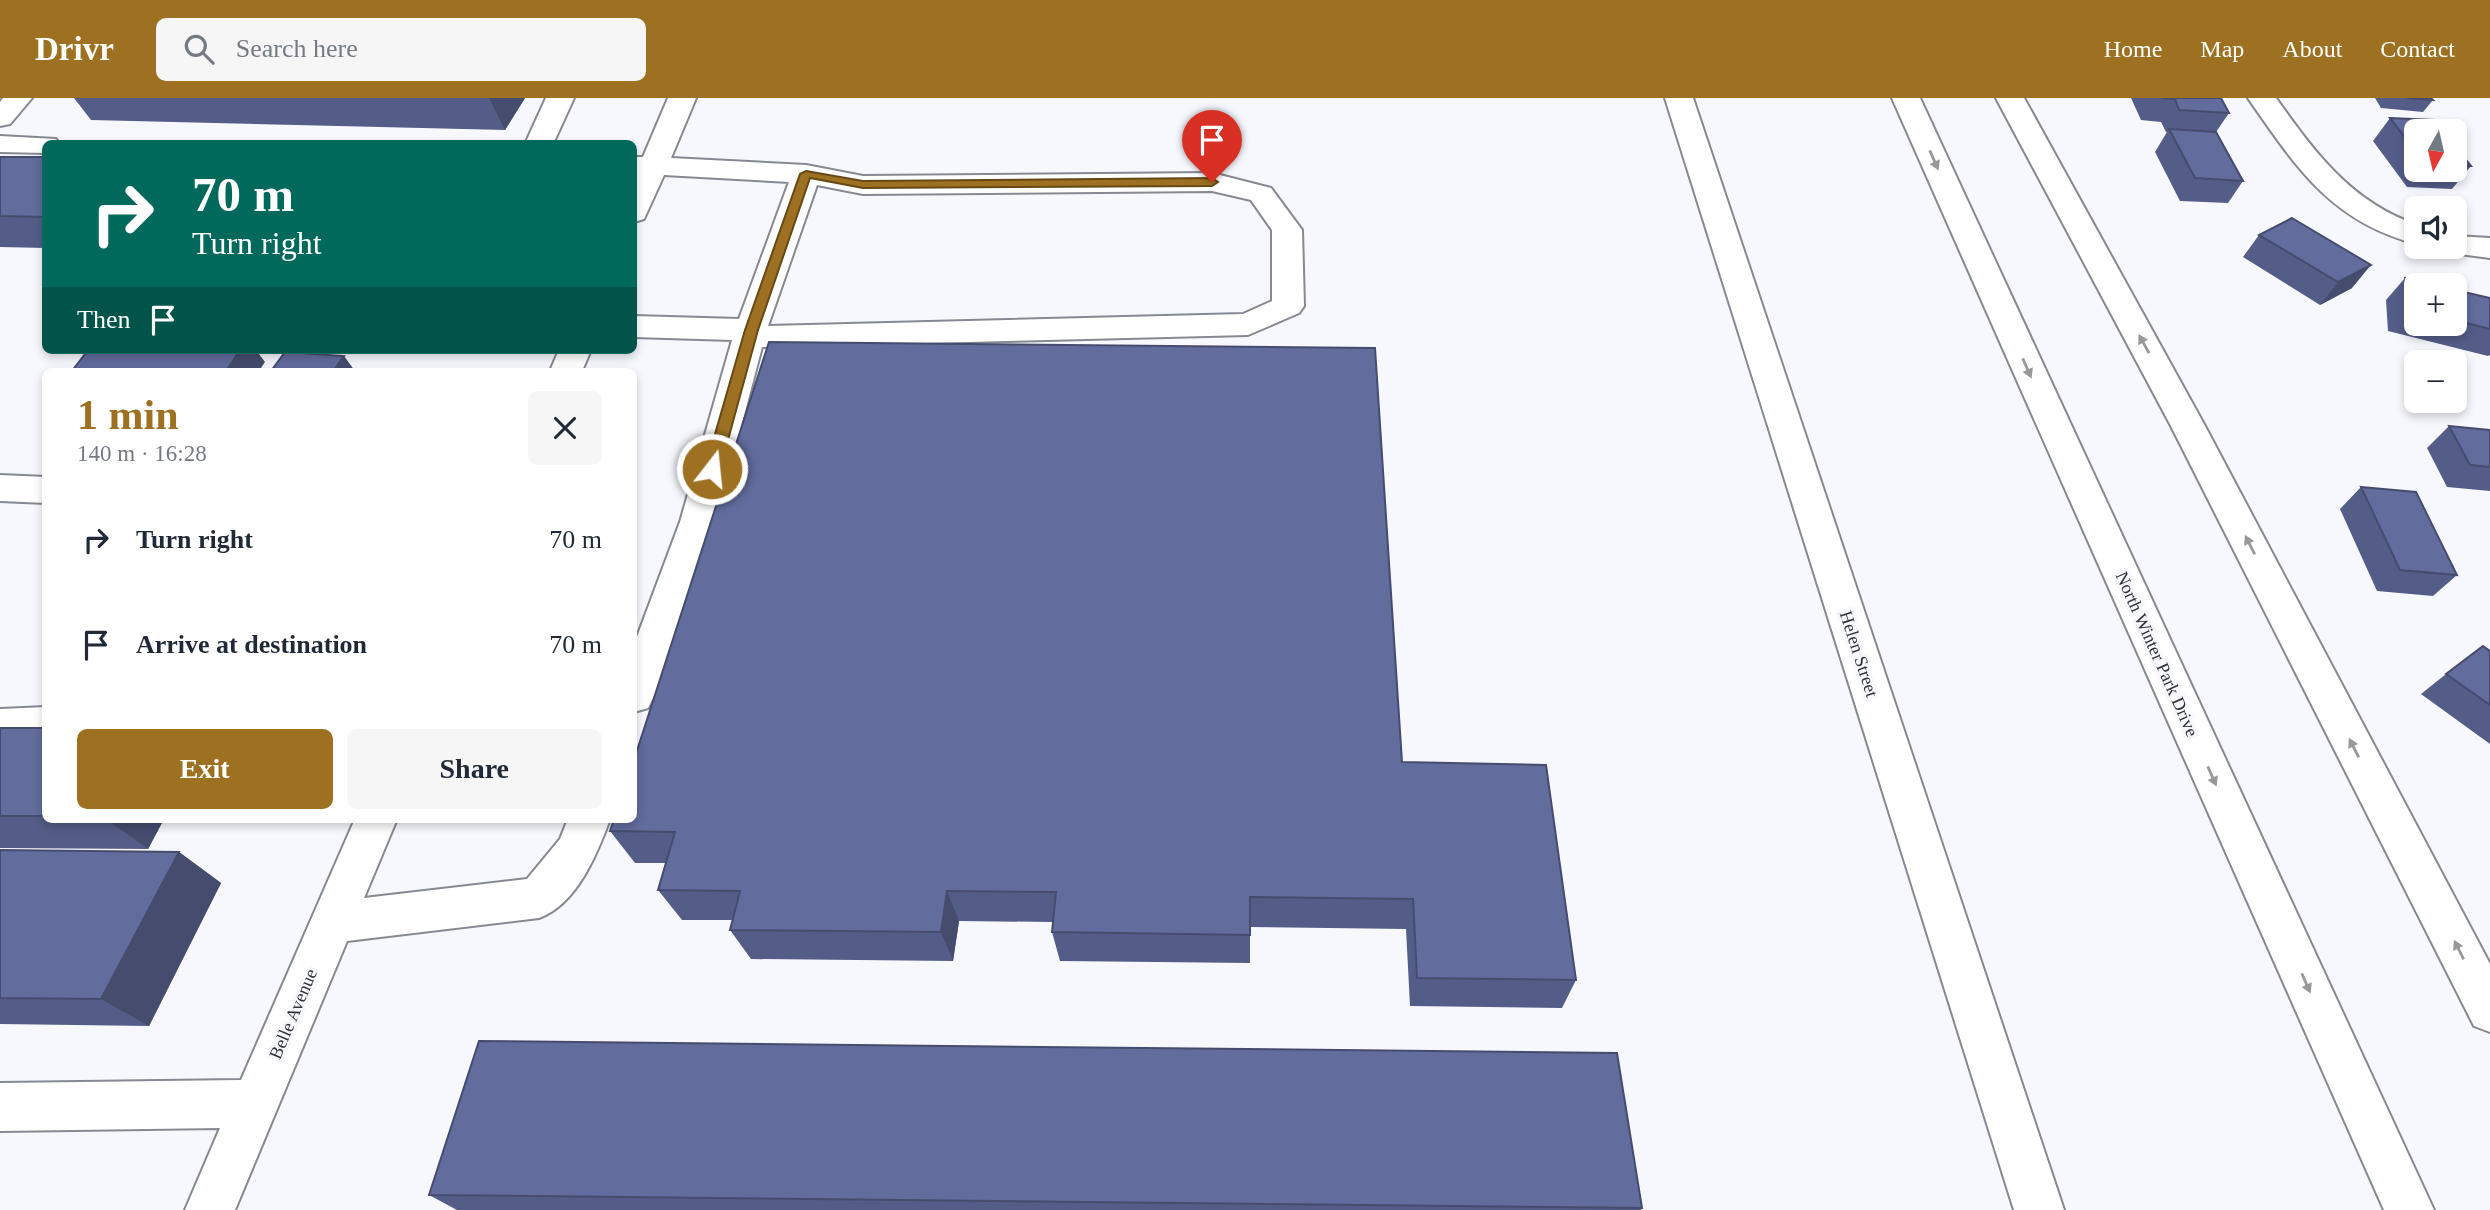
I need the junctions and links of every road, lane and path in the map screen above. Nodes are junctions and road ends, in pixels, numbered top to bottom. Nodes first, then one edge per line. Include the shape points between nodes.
1 (18, 98) edge
2 (560, 98) edge
3 (682, 98) edge
4 (1679, 98) edge
5 (1906, 98) edge
6 (2010, 98) edge
7 (2262, 98) edge
8 (0, 118) edge
9 (540, 140) edge
10 (0, 144) edge
11 (42, 145) edge
12 (644, 166) edge
13 (806, 174) junction
14 (637, 199) edge
15 (2404, 231) edge
16 (2467, 246) edge
17 (2490, 248) edge
18 (637, 326) edge
19 (750, 334) junction
20 (0, 488) edge
21 (42, 490) edge
22 (637, 688) edge
23 (42, 724) edge
24 (0, 726) edge
25 (374, 823) edge
26 (587, 823) edge
27 (332, 922) junction
28 (2490, 1010) edge
29 (254, 1104) junction
30 (0, 1107) edge
31 (210, 1210) edge
32 (2039, 1210) edge
33 (2409, 1210) edge

1 - 8 street
2 - 9 street
3 - 12 street
4 - 32 street, Helen Street
5 -> 33 street, North Winter Park Drive
28 -> 6 street via 2188,426
7 - 15 street via 2322,182 2350,206
10 - 11 street
12 - 13 street
12 - 14 street
13 - 19 street
13 - 19 street via 863,185 1212,182 1261,194 1287,230 1287,306 1248,324
16 - 17 street
18 - 19 street
19 - 22 street via 698,522
20 - 21 street
23 - 24 street
25 - 27 street, Belle Avenue
26 - 27 street via 577,850 539,898
27 - 29 street, Belle Avenue
29 - 30 street
29 - 31 street, Belle Avenue

